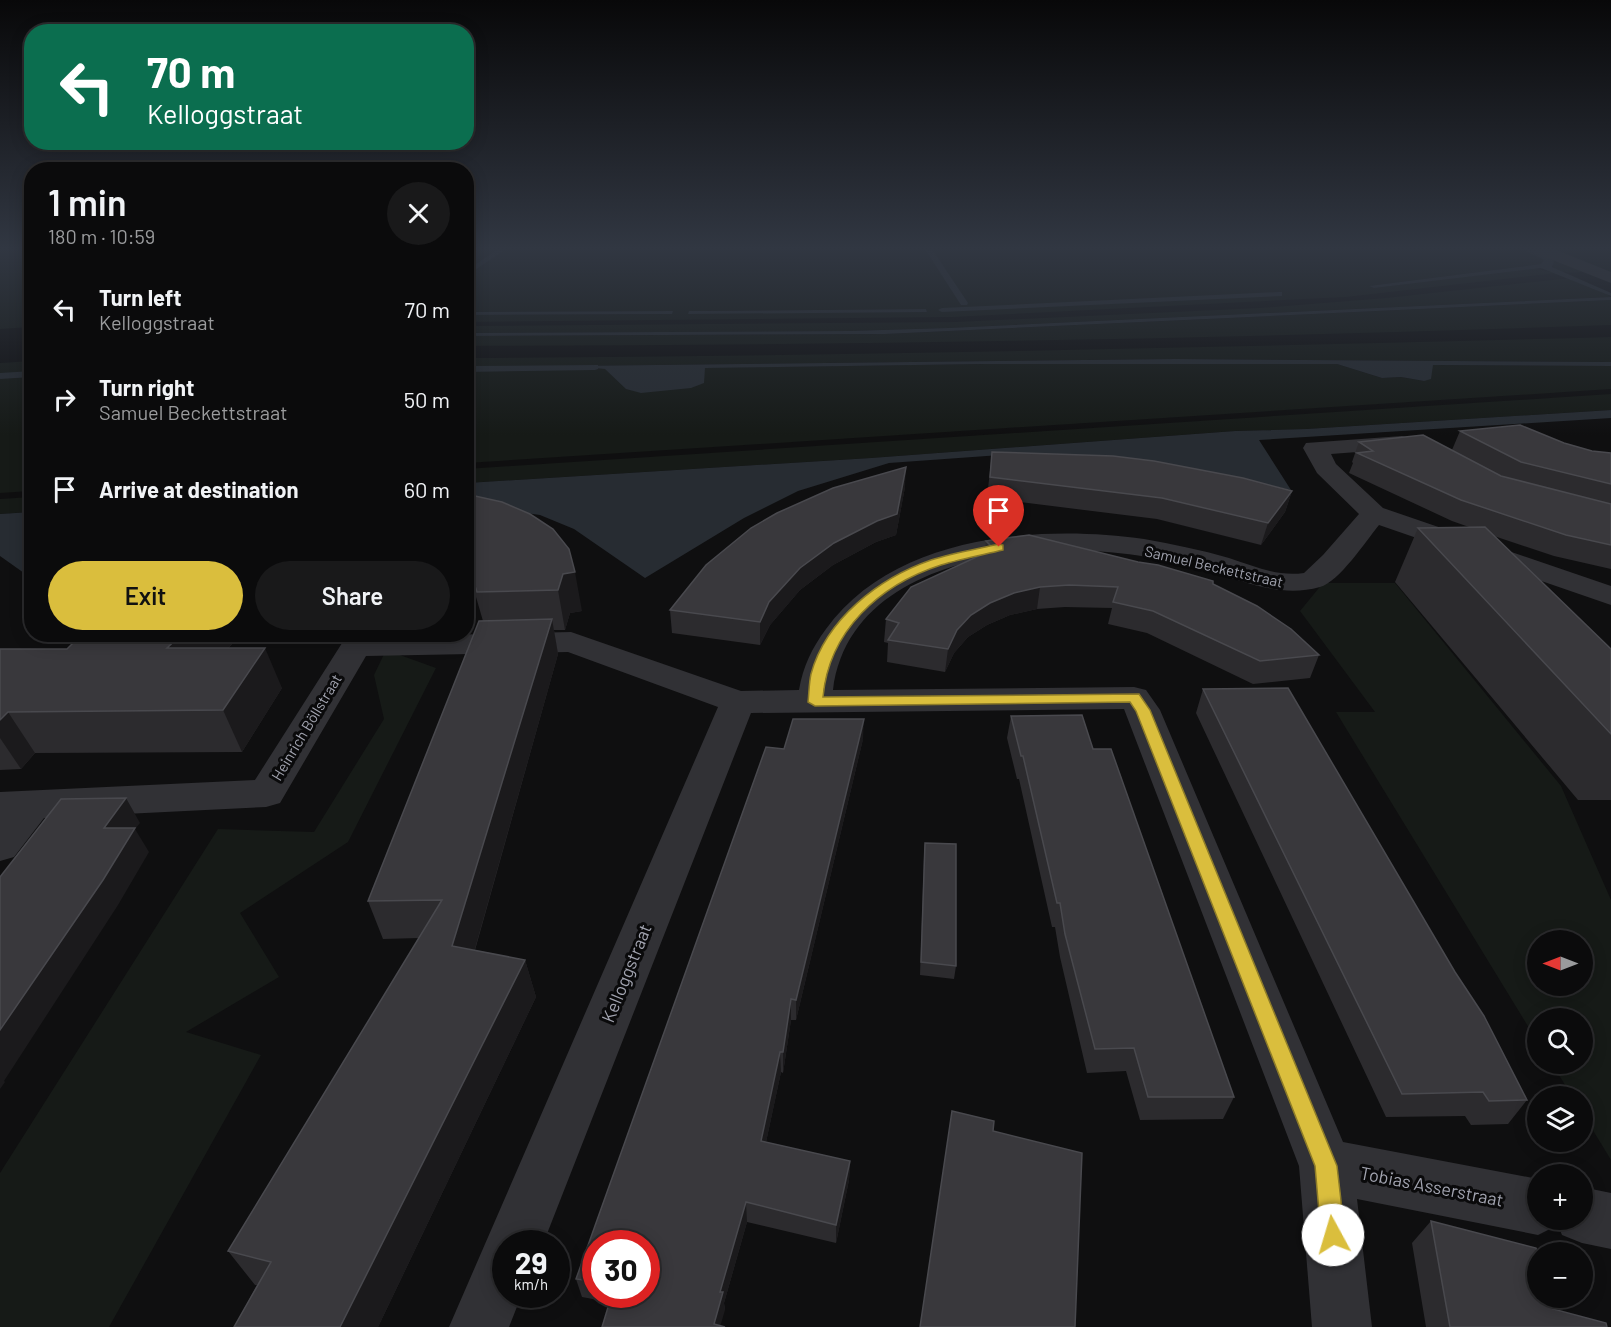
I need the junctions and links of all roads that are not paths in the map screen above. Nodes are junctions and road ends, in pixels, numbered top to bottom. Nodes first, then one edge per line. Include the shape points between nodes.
1 (1424, 448) edge
2 (1374, 514) junction
3 (1611, 596) edge
4 (738, 702) junction
5 (815, 702) junction
6 (17, 806) edge
7 (0, 846) edge
8 (1326, 1166) junction
9 (1527, 1204) edge
10 (1593, 1217) edge
11 (1611, 1221) edge
12 (520, 1230) edge
13 (492, 1297) edge
14 (479, 1327) edge
15 (1342, 1327) edge

1 - 2 street via 1415,443 1315,448 1326,468
2 - 3 street
2 - 5 street, Samuel Beckettstraat via 1316,579 1292,584 1257,578 1182,555 1106,544 1022,544 935,563 882,590 841,627 818,675
4 - 5 street
4 - 6 street, Heinrich Böllstraat via 571,642 355,646 266,793
4 - 12 street, Kelloggstraat
5 - 8 street via 1134,698 1143,710
6 - 7 street
8 - 9 street, Tobias Asserstraat
8 - 15 street
10 - 11 street
13 - 14 street

